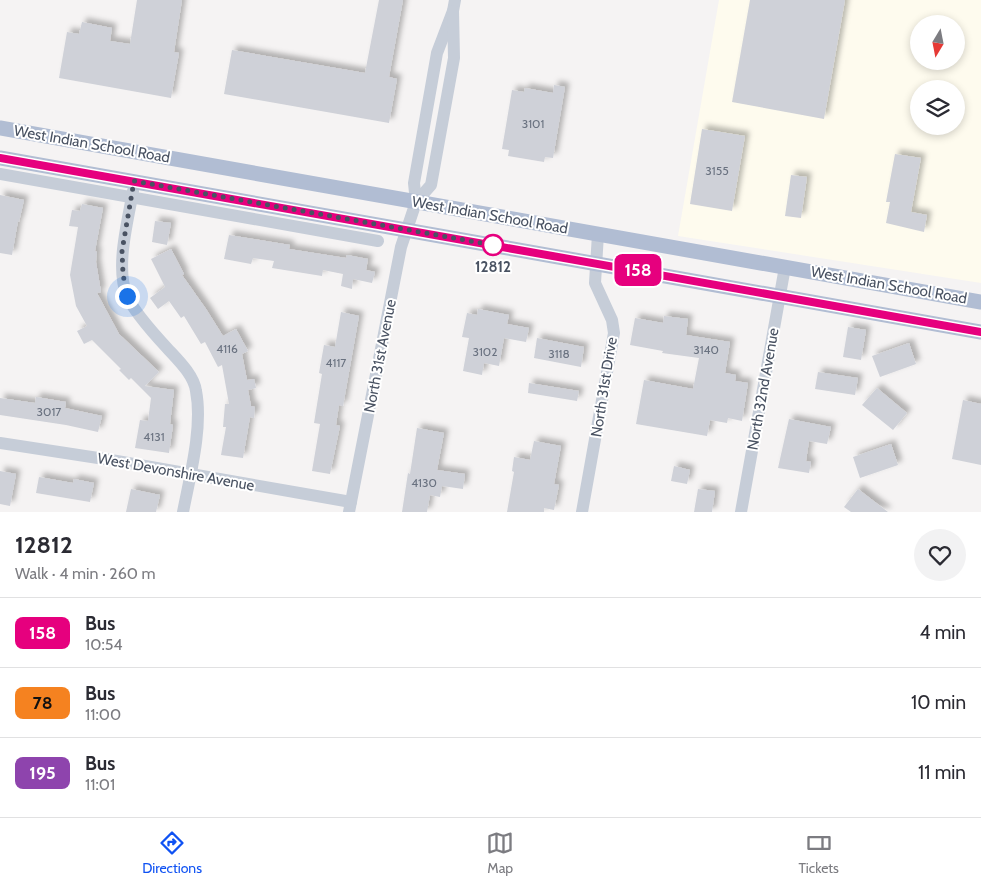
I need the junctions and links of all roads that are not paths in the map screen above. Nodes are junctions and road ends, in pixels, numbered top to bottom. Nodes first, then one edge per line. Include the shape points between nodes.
1 (454, 6) edge
2 (0, 128) edge
3 (0, 158) edge
4 (0, 174) edge
5 (134, 181) junction
6 (132, 197) junction
7 (416, 202) junction
8 (407, 230) junction
9 (598, 234) junction
10 (378, 241) dead end
11 (596, 263) junction
12 (785, 267) junction
13 (779, 295) junction
14 (981, 302) edge
15 (981, 332) edge
16 (0, 443) edge
17 (190, 473) junction
18 (350, 507) edge
19 (183, 512) edge
20 (582, 512) edge
21 (741, 512) edge

1 - 7 street, North 31st Avenue via 438,53 414,183
1 - 7 street, North 31st Avenue via 454,58 431,185
2 - 7 main road, West Indian School Road
3 - 5 main road, West Indian School Road
4 - 6 street
5 - 6 street
5 - 8 main road, West Indian School Road
6 - 10 street
6 - 17 street via 122,251 127,296 149,328 184,366 196,390 197,424
7 - 8 street, North 31st Avenue
7 - 9 main road, West Indian School Road
8 - 11 main road, West Indian School Road
8 - 18 street, North 31st Avenue
9 - 11 street, North 31st Drive
9 - 12 main road, West Indian School Road
11 - 13 main road, West Indian School Road
11 - 20 street, North 31st Drive via 594,283 612,320 614,333
12 - 13 street, North 32nd Avenue
12 - 14 main road, West Indian School Road
13 - 15 main road, West Indian School Road
13 - 21 street, North 32nd Avenue
16 - 17 street, West Devonshire Avenue
17 - 18 street, West Devonshire Avenue
17 - 19 street

